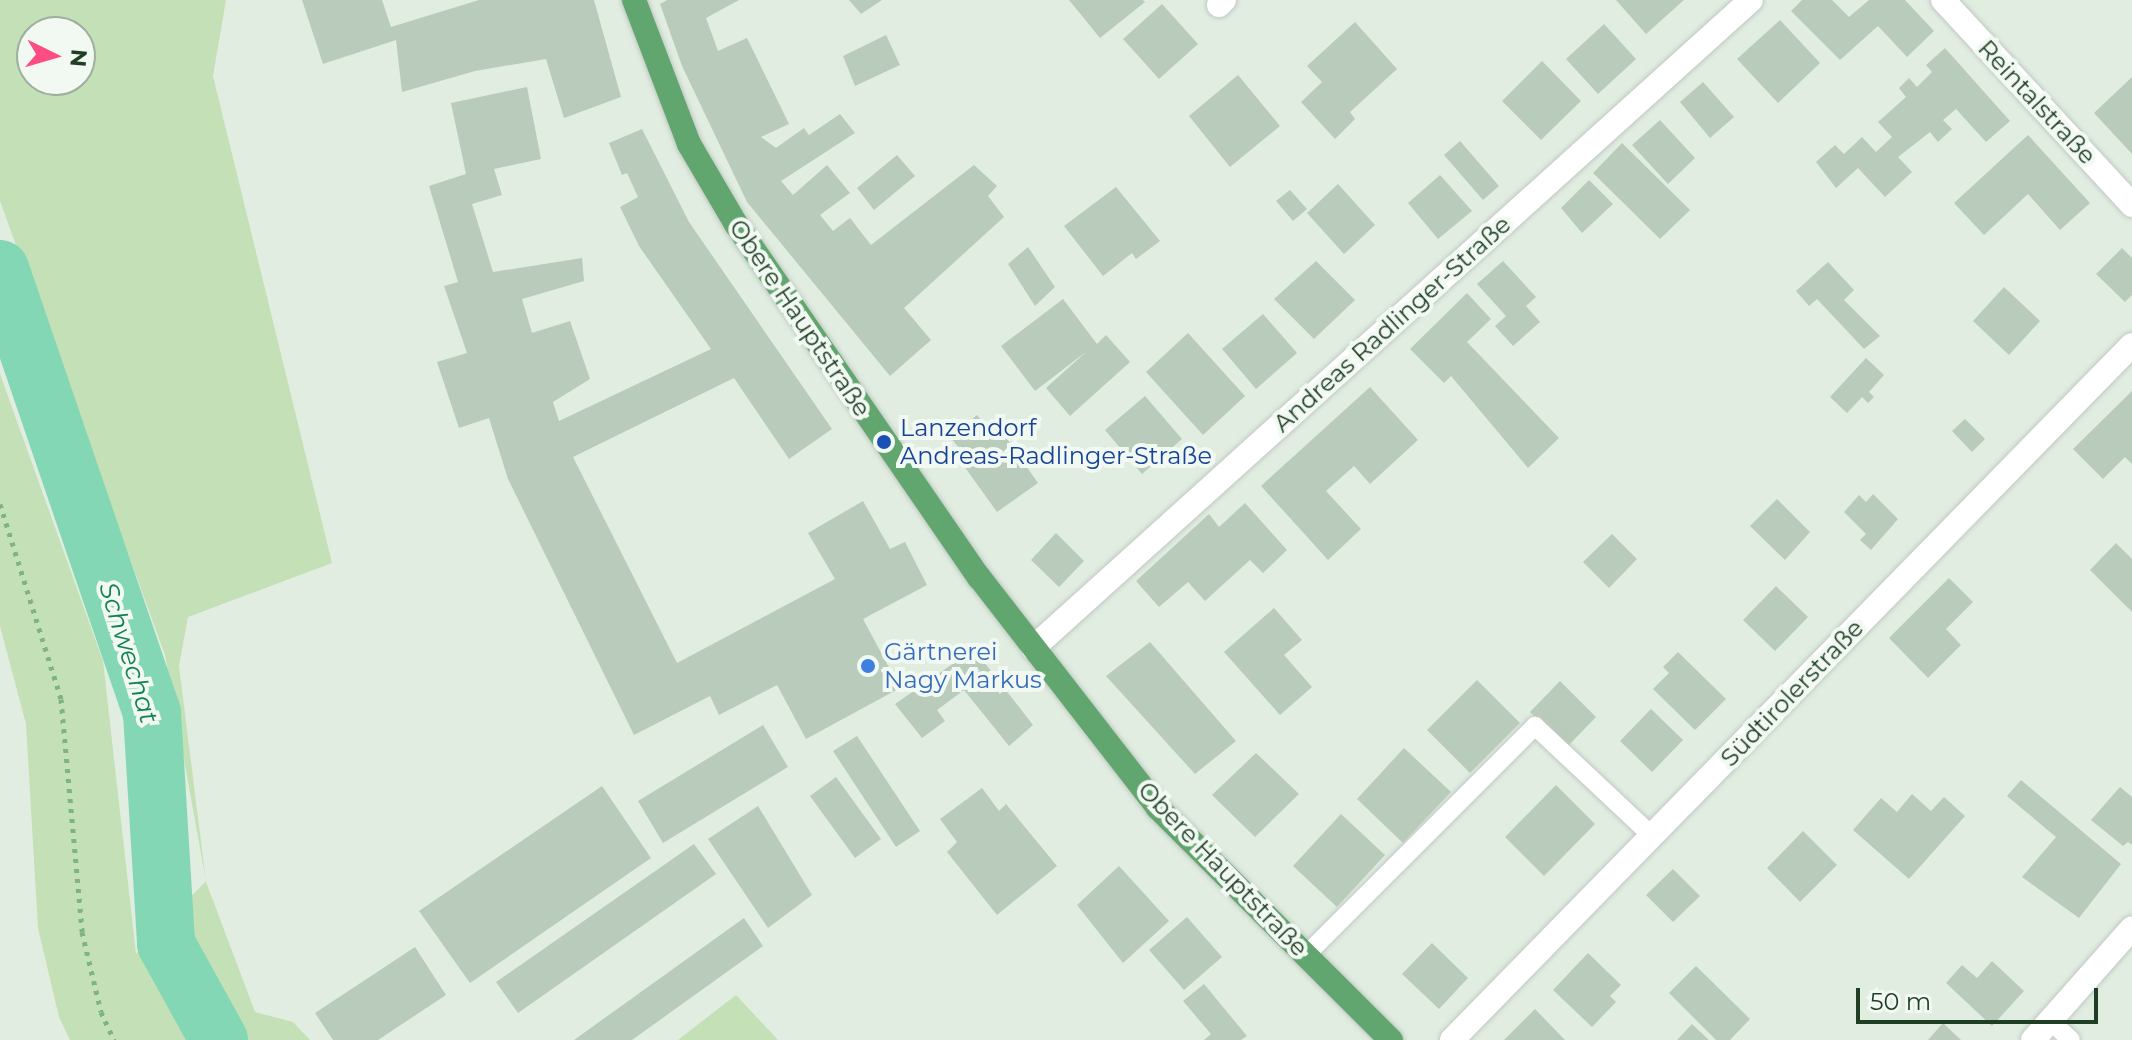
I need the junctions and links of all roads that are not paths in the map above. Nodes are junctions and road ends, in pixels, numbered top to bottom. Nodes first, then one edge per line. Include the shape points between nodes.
1 (634, 0) edge
2 (1751, 0) edge
3 (1943, 0) edge
4 (2132, 205) edge
5 (2132, 345) edge
6 (1033, 648) junction
7 (1652, 836) junction
8 (2132, 928) edge
9 (1306, 955) junction
10 (2050, 1021) junction
11 (1391, 1040) edge
12 (1452, 1040) edge
13 (2033, 1040) edge
14 (2071, 1040) edge

1 - 6 main road, Obere Hauptstraße via 689,144 736,224
2 - 6 street, Andreas Radlinger-Straße
3 - 4 street, Reintalstraße
5 - 7 street, Südtirolerstraße
6 - 9 main road, Obere Hauptstraße via 1158,808
7 - 9 lane via 1535,726
7 - 12 street, Südtirolerstraße
8 - 10 street
9 - 11 main road, Obere Hauptstraße
10 - 13 street
10 - 14 lane

